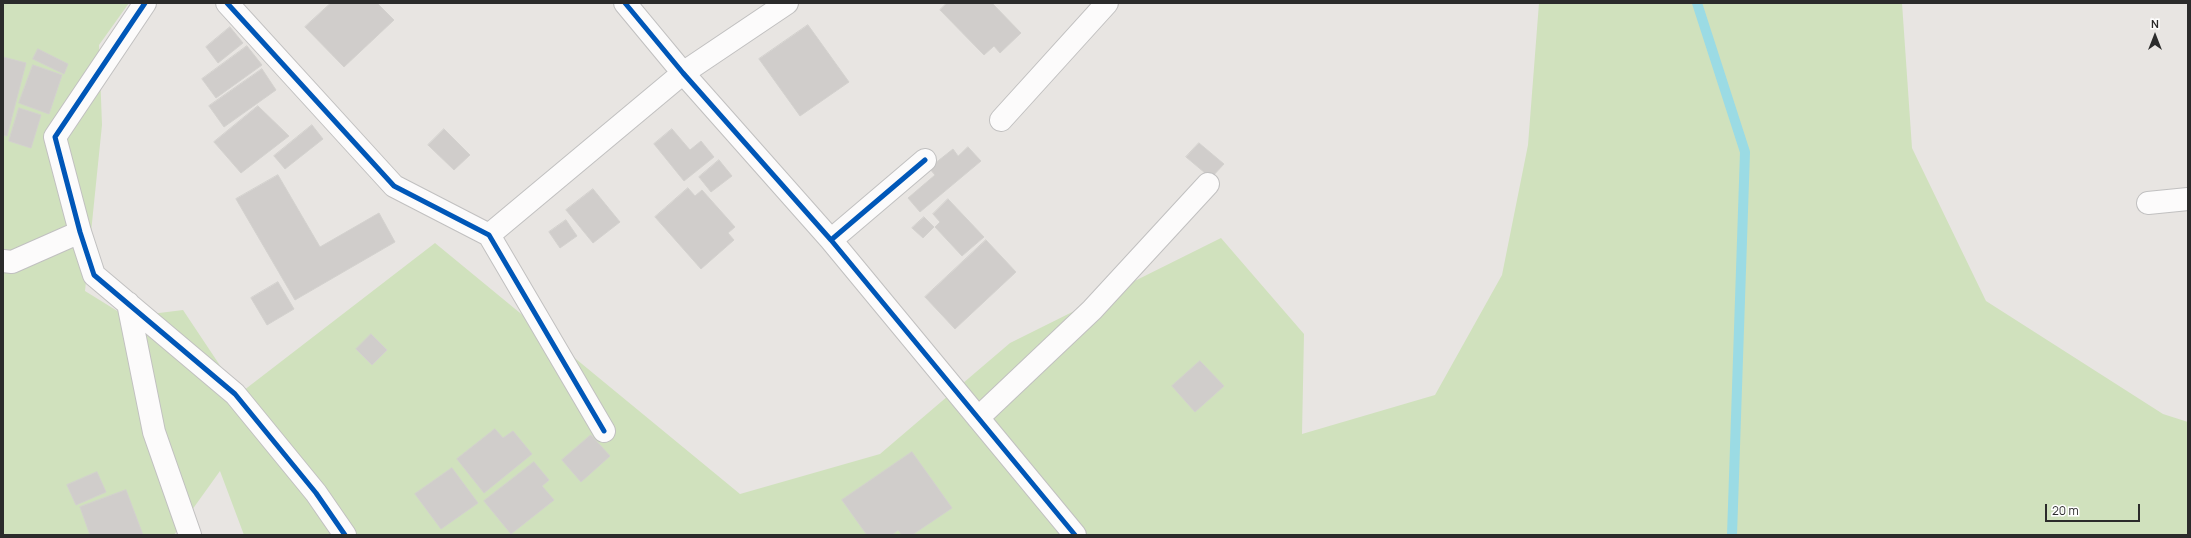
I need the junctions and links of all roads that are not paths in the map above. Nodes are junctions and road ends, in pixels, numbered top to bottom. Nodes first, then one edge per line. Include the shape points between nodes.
1 (145, 3) edge
2 (227, 3) edge
3 (625, 3) edge
4 (787, 3) edge
5 (1107, 3) edge
6 (683, 73) junction
7 (1001, 120) dead end
8 (925, 160) dead end
9 (1208, 184) dead end
10 (2188, 199) edge
11 (2148, 203) dead end
12 (80, 232) junction
13 (489, 235) junction
14 (831, 240) junction
15 (3, 261) edge
16 (128, 303) junction
17 (978, 418) junction
18 (604, 431) dead end
19 (190, 535) edge
20 (345, 535) edge
21 (1075, 535) edge

1 - 12 street via 55,137
2 - 13 street via 394,186
3 - 6 street
4 - 6 street
5 - 7 street
6 - 13 street
6 - 14 street
8 - 14 street
9 - 17 street via 1092,310
10 - 11 street
12 - 15 street via 12,262
12 - 16 street via 94,275
13 - 18 street
14 - 17 street
16 - 19 street via 154,432
16 - 20 street via 235,394 316,493
17 - 21 street

